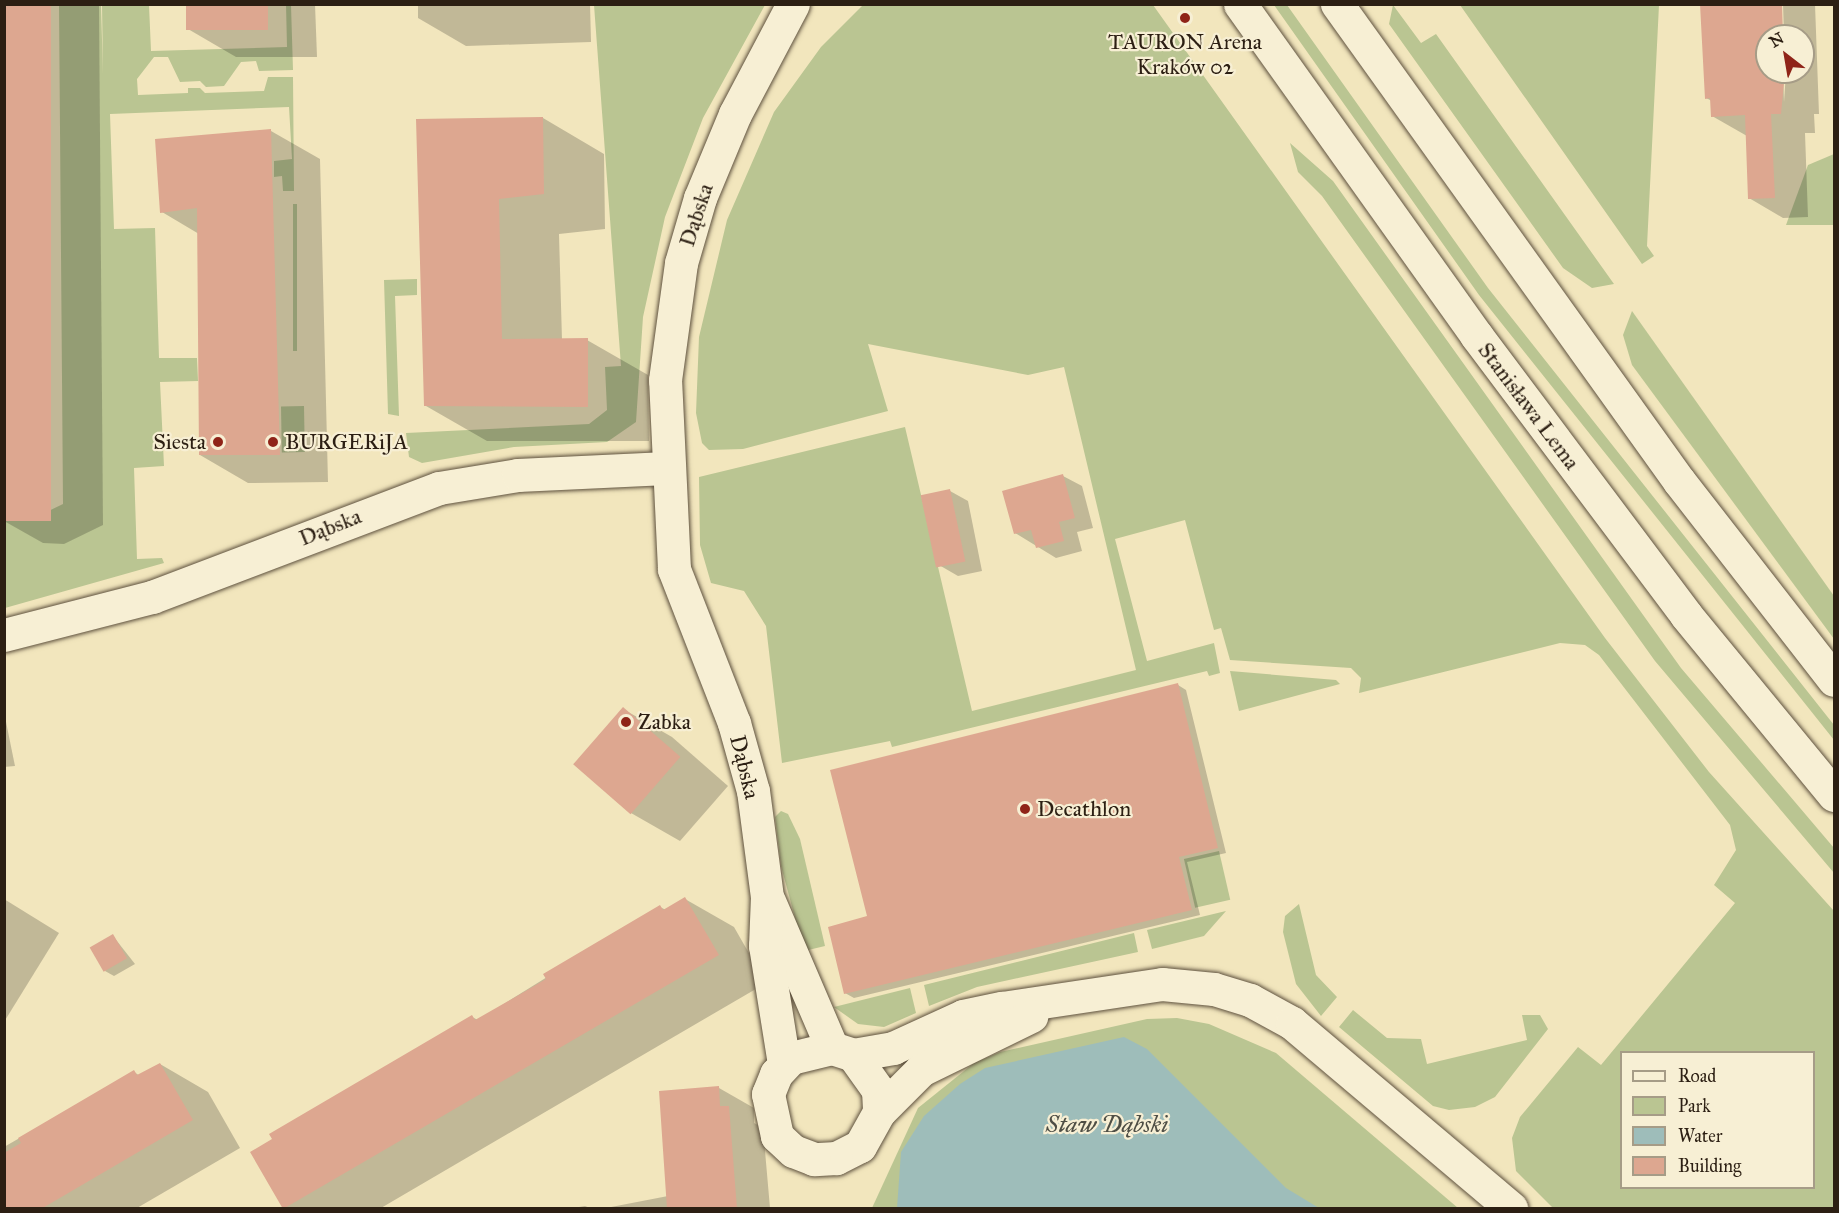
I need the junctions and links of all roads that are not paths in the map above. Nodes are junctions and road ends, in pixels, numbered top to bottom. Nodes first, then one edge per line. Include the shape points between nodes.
1 (794, 4) edge
2 (817, 4) edge
3 (1240, 4) edge
4 (1337, 4) edge
5 (773, 48) junction
6 (666, 468) junction
7 (4, 635) edge
8 (1834, 680) edge
9 (1834, 795) edge
10 (767, 897) junction
11 (1057, 1004) junction
12 (842, 1052) junction
13 (784, 1064) junction
14 (879, 1112) junction
15 (1511, 1209) edge

1 - 5 street, Dąbska
2 - 5 street, Dąbska
3 - 9 street, Stanisława Lema via 1476,335 1679,606
4 - 8 street via 1678,481
5 - 6 street, Dąbska via 724,138 681,263 665,380
6 - 7 street, Dąbska via 518,475 439,488 152,597
6 - 10 street, Dąbska via 674,569 743,753
10 - 12 street
10 - 13 street via 765,946
11 - 12 street via 963,1016 893,1048
11 - 14 street via 937,1061 900,1088
11 - 15 street via 1175,984 1231,993 1261,1005 1315,1040
12 - 13 street via 810,1049
12 - 14 street via 878,1090
13 - 14 street via 768,1094 769,1116 777,1136 793,1151 814,1159 836,1158 860,1146

